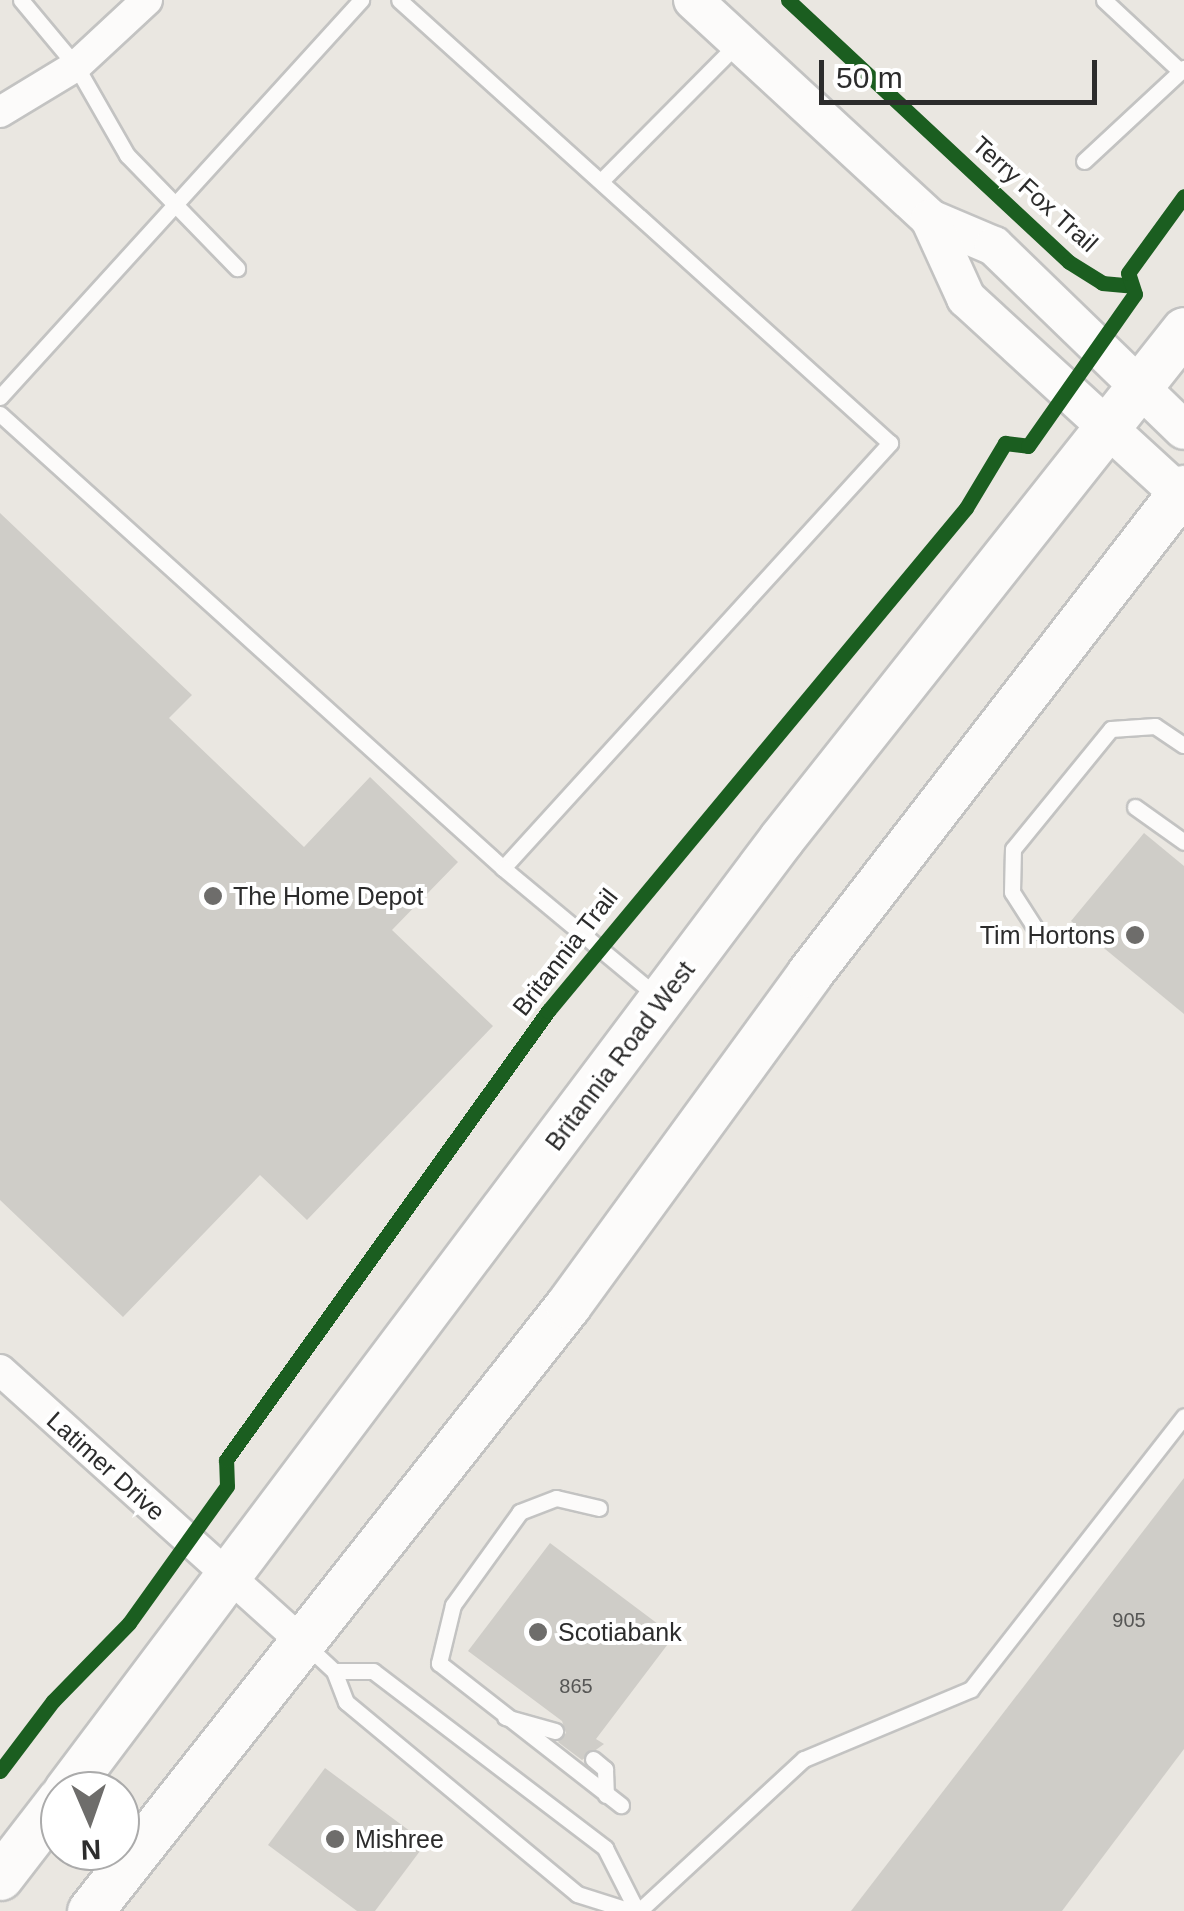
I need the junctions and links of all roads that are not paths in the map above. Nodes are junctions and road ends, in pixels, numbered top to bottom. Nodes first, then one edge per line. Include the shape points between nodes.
1 (21, 0) edge
2 (146, 0) edge
3 (360, 0) edge
4 (399, 0) edge
5 (693, 0) edge
6 (1104, 0) edge
7 (738, 44) junction
8 (76, 66) junction
9 (1182, 69) edge
10 (0, 112) edge
11 (1084, 161) dead end
12 (604, 178) junction
13 (175, 204) junction
14 (930, 219) junction
15 (237, 268) dead end
16 (1184, 330) edge
17 (1138, 388) junction
18 (0, 397) edge
19 (0, 414) edge
20 (1106, 428) junction
21 (1184, 430) edge
22 (1183, 493) edge
23 (1183, 745) edge
24 (1135, 807) dead end
25 (1184, 842) edge
26 (503, 868) junction
27 (1037, 931) dead end
28 (662, 1000) junction
29 (0, 1370) edge
30 (1184, 1416) edge
31 (600, 1508) dead end
32 (229, 1578) junction
33 (318, 1656) junction
34 (501, 1717) junction
35 (555, 1732) dead end
36 (593, 1759) dead end
37 (81, 1771) edge
38 (606, 1795) junction
39 (621, 1806) dead end
40 (40, 1825) edge
41 (0, 1877) edge
42 (90, 1911) edge
43 (635, 1911) edge

1 - 8 lane
2 - 8 street
3 - 13 lane
4 - 12 lane
5 - 7 street
6 - 9 lane
7 - 12 lane
7 - 14 street
8 - 10 street
8 - 13 lane via 127,155
9 - 11 lane
12 - 26 lane via 890,443
13 - 15 lane
13 - 18 lane
14 - 17 street via 994,246
14 - 20 street via 966,298
16 - 17 main road, Britannia Road West
17 - 20 main road, Britannia Road West
17 - 21 street
19 - 26 lane
20 - 22 street
20 - 28 main road, Britannia Road West
22 - 33 main road via 809,974
23 - 27 lane via 1154,726 1111,729 1012,849 1012,892
24 - 25 lane
26 - 28 lane
28 - 32 main road, Britannia Road West
29 - 32 street, Latimer Drive
30 - 43 lane via 971,1689 804,1759
31 - 34 lane via 556,1498 520,1512 453,1605 439,1663
32 - 33 street, Latimer Drive
32 - 37 main road, Britannia Road West
33 - 42 main road
33 - 43 lane via 346,1702 578,1894
33 - 43 lane via 373,1671 604,1848
34 - 35 lane
34 - 38 lane
36 - 38 lane via 605,1769
38 - 39 lane
40 - 41 main road

